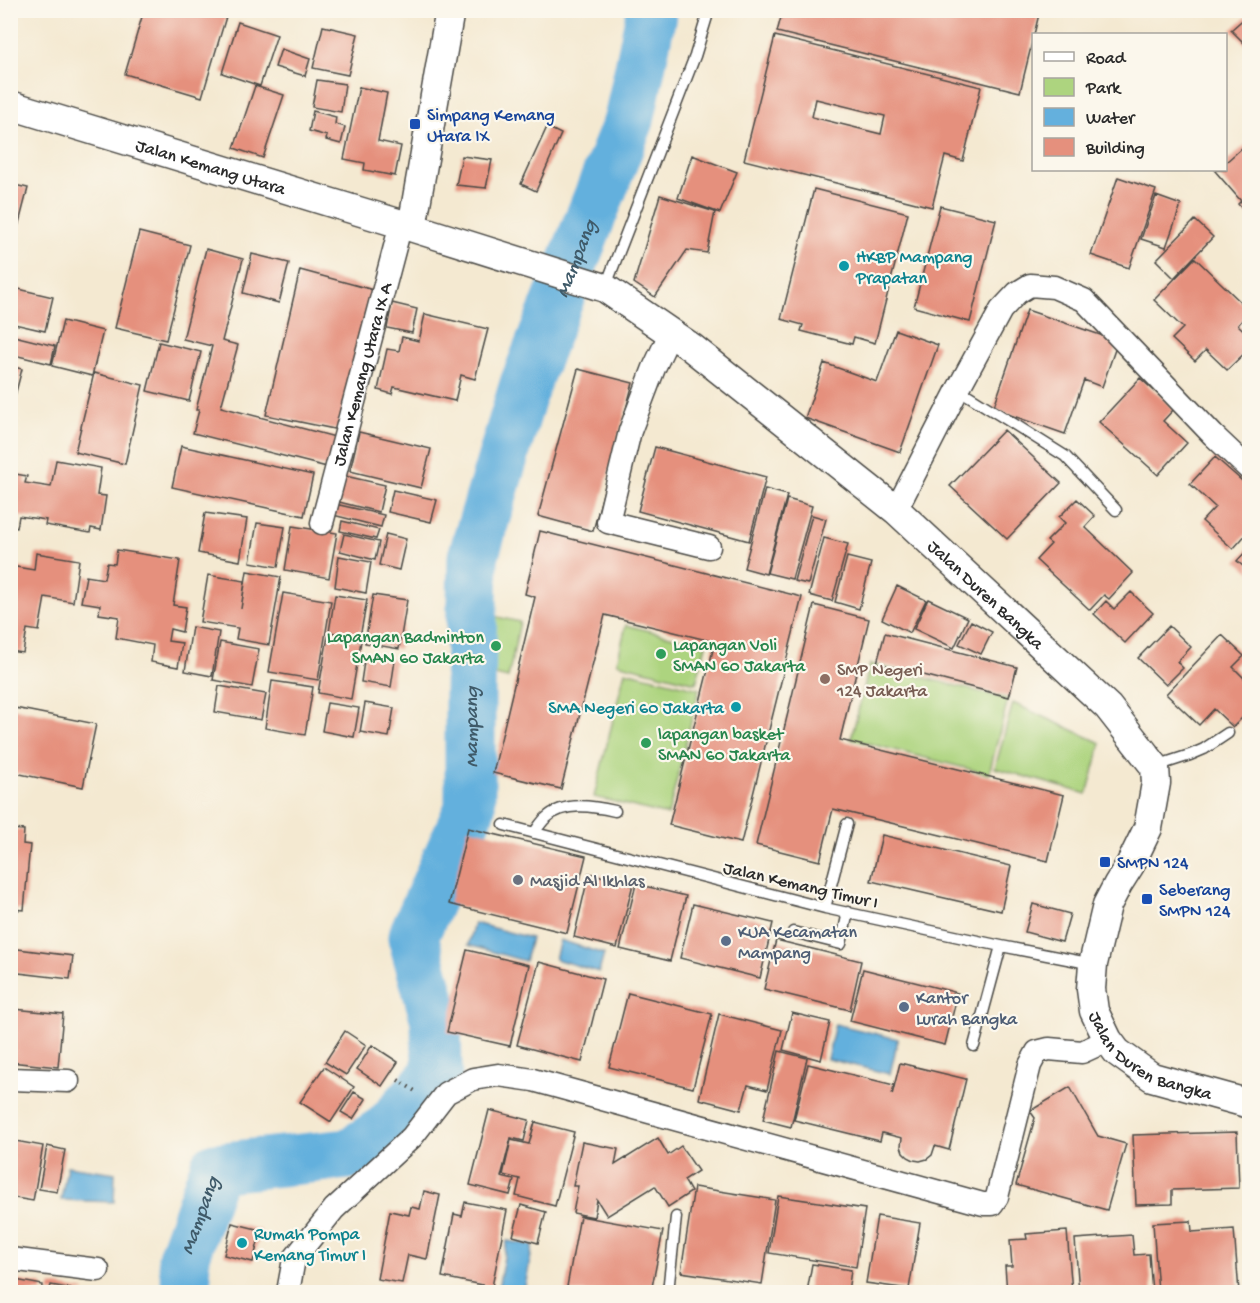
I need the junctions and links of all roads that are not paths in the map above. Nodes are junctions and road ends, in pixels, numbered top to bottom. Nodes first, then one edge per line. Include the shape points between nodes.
1 (450, 10) edge
2 (710, 10) edge
3 (10, 105) edge
4 (406, 225) junction
5 (600, 286) junction
6 (671, 332) junction
7 (958, 389) junction
8 (1250, 470) edge
9 (896, 510) junction
10 (1116, 510) dead end
11 (322, 523) dead end
12 (709, 548) dead end
13 (1228, 733) dead end
14 (1155, 767) junction
15 (615, 811) dead end
16 (847, 824) dead end
17 (504, 825) dead end
18 (534, 833) junction
19 (825, 908) junction
20 (848, 912) junction
21 (793, 932) dead end
22 (1001, 946) junction
23 (1093, 964) junction
24 (1108, 1040) junction
25 (974, 1046) dead end
26 (10, 1078) edge
27 (68, 1081) dead end
28 (1250, 1104) edge
29 (676, 1217) dead end
30 (10, 1258) edge
31 (98, 1270) dead end
32 (288, 1293) edge
33 (668, 1293) edge

1 - 4 street
2 - 5 lane via 691,67
3 - 4 street, Jalan Kemang Utara
4 - 5 street, Jalan Duren Bangka
4 - 11 street, Jalan Kemang Utara IX A
5 - 6 street, Jalan Duren Bangka
6 - 9 street, Jalan Duren Bangka
6 - 12 street via 630,432 608,522
7 - 8 street via 1001,310 1017,293 1030,285 1054,287 1084,300
7 - 9 street
7 - 10 lane via 1065,456
9 - 14 street, Jalan Duren Bangka via 1108,707
13 - 14 lane via 1190,756
14 - 23 street, Jalan Duren Bangka via 1148,828 1107,905
15 - 18 lane via 592,806 556,810
16 - 19 lane
17 - 18 lane, Jalan Kemang Timur I
18 - 19 lane, Jalan Kemang Timur I
19 - 20 lane, Jalan Kemang Timur I
20 - 21 lane via 841,944
20 - 22 lane, Jalan Kemang Timur I
22 - 23 lane, Jalan Kemang Timur I
22 - 25 lane
23 - 24 street, Jalan Duren Bangka via 1094,1011
24 - 28 street, Jalan Duren Bangka via 1117,1052 1152,1077
24 - 32 street via 1082,1052 1037,1052 1030,1065 998,1197 983,1204 533,1080 498,1075 473,1079 446,1093 412,1137 334,1209 294,1259
26 - 27 street
29 - 33 lane
30 - 31 street

